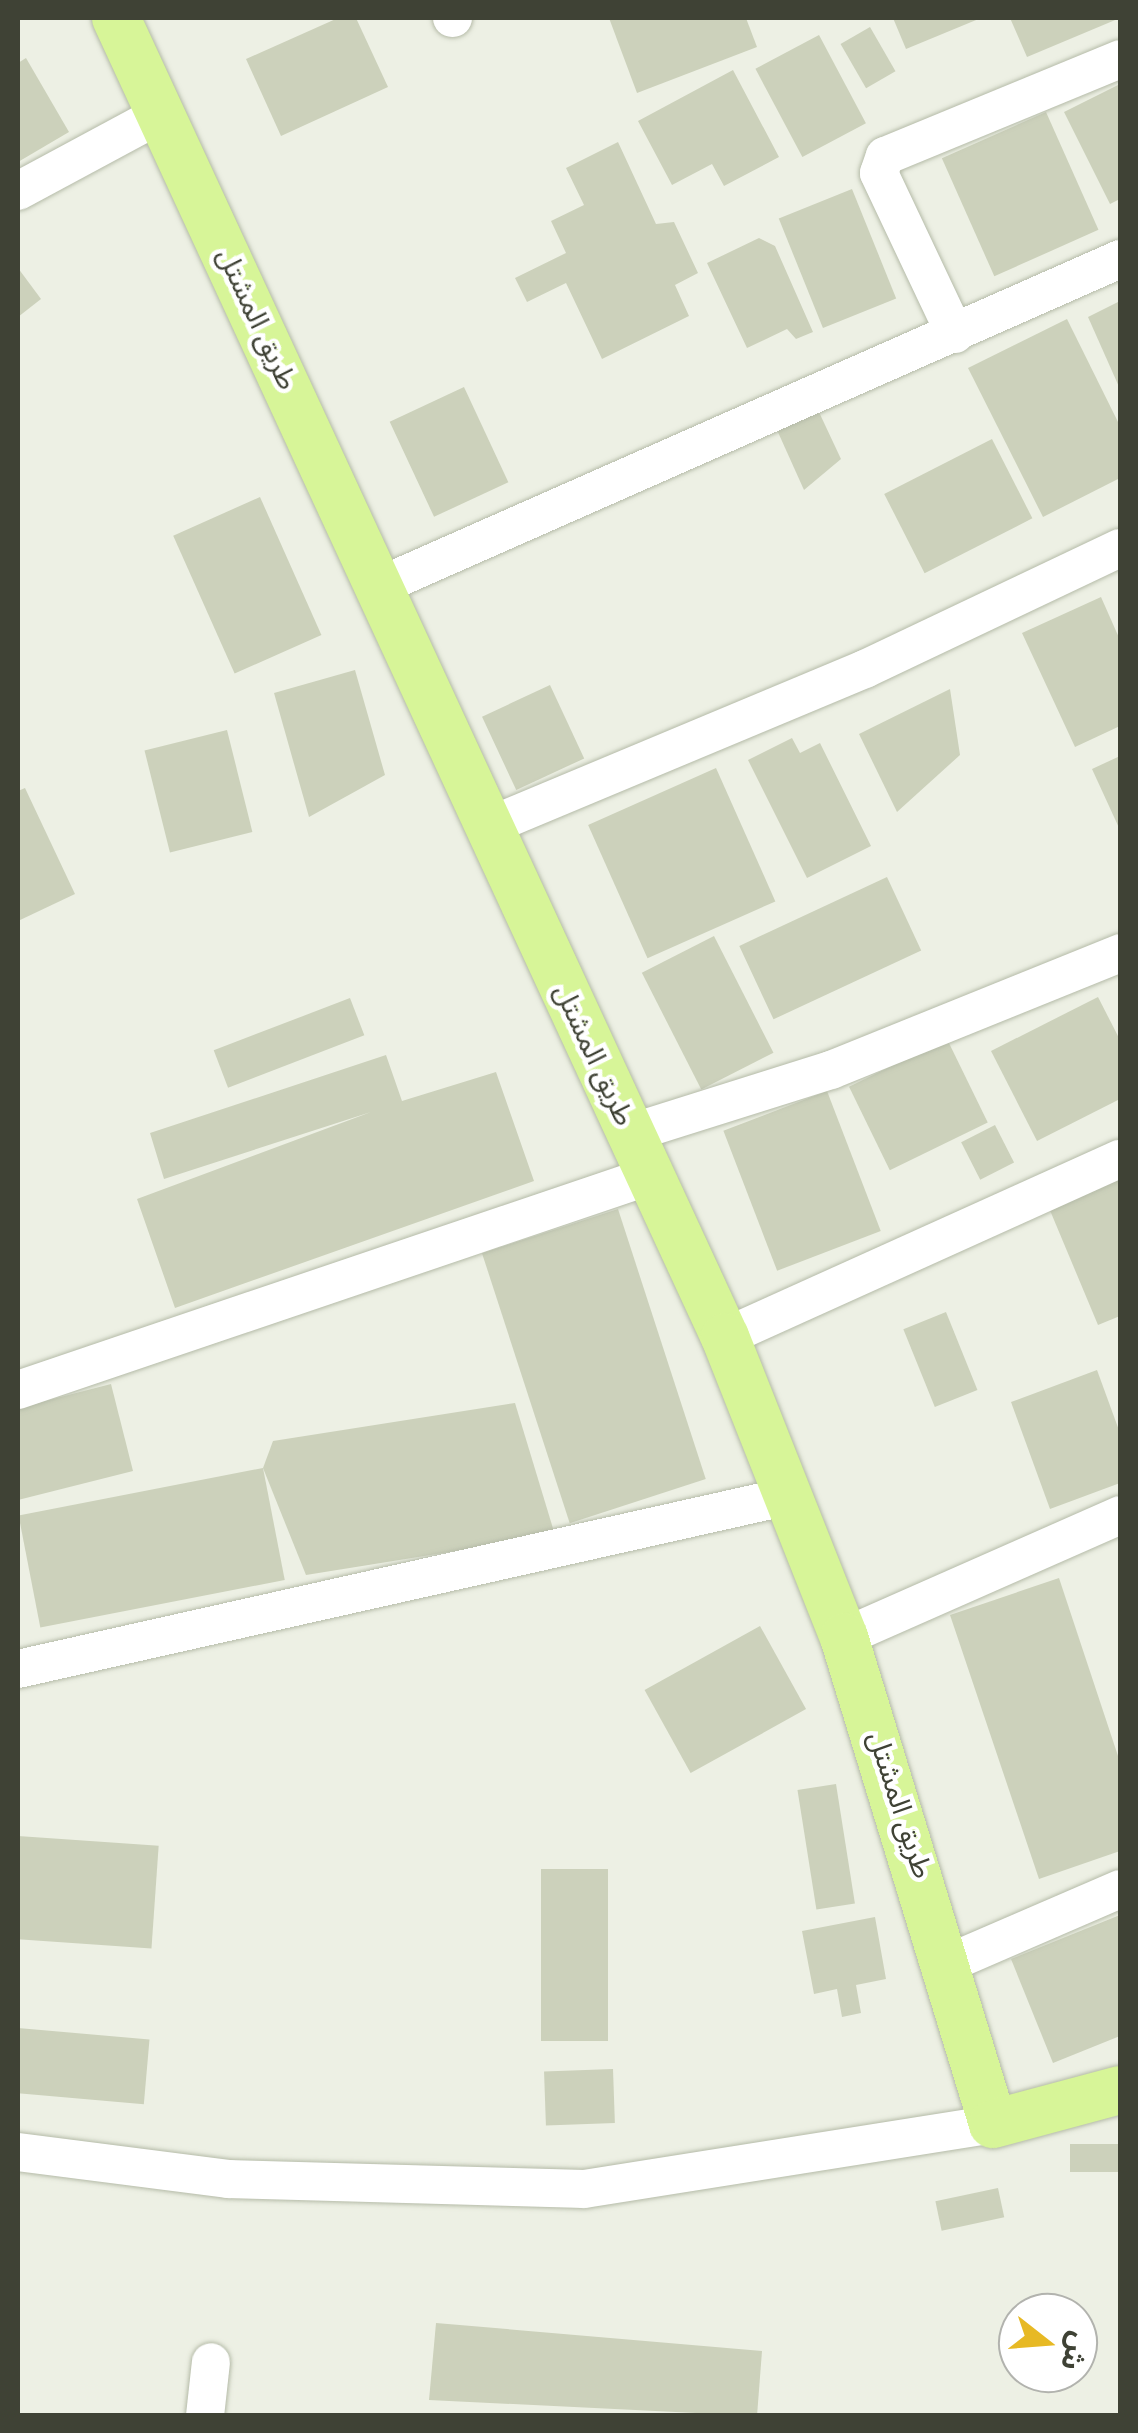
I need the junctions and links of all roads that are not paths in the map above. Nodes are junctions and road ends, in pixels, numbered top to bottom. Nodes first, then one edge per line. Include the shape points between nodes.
1 (116, 18) edge
2 (1120, 59) edge
3 (161, 114) junction
4 (18, 190) edge
5 (1120, 260) edge
6 (956, 334) junction
7 (1120, 548) edge
8 (382, 584) junction
9 (487, 827) junction
10 (1120, 953) edge
11 (631, 1133) junction
12 (1120, 1158) edge
13 (652, 1175) junction
14 (724, 1338) junction
15 (18, 1390) edge
16 (789, 1496) junction
17 (1120, 1515) edge
18 (844, 1637) junction
19 (18, 1669) edge
20 (1120, 1889) edge
21 (949, 1963) junction
22 (1120, 2090) edge
23 (992, 2124) junction
24 (18, 2152) edge
25 (211, 2362) dead end
26 (205, 2416) edge

1 - 3 main road, طريق المشتل
2 - 6 street via 885,156 878,173
3 - 4 street
3 - 8 main road, طريق المشتل
5 - 6 street
6 - 8 street
7 - 9 street via 865,669
8 - 9 main road, طريق المشتل
9 - 11 main road, طريق المشتل
10 - 11 street via 831,1070
11 - 13 main road, طريق المشتل
12 - 14 street
13 - 14 main road, طريق المشتل
13 - 15 street
14 - 16 main road, طريق المشتل
16 - 18 main road, طريق المشتل
16 - 19 street via 550,1557
17 - 18 street
18 - 21 main road, طريق المشتل
20 - 21 street
21 - 23 main road, طريق المشتل
22 - 23 main road
23 - 24 street via 584,2189 228,2179
25 - 26 street

